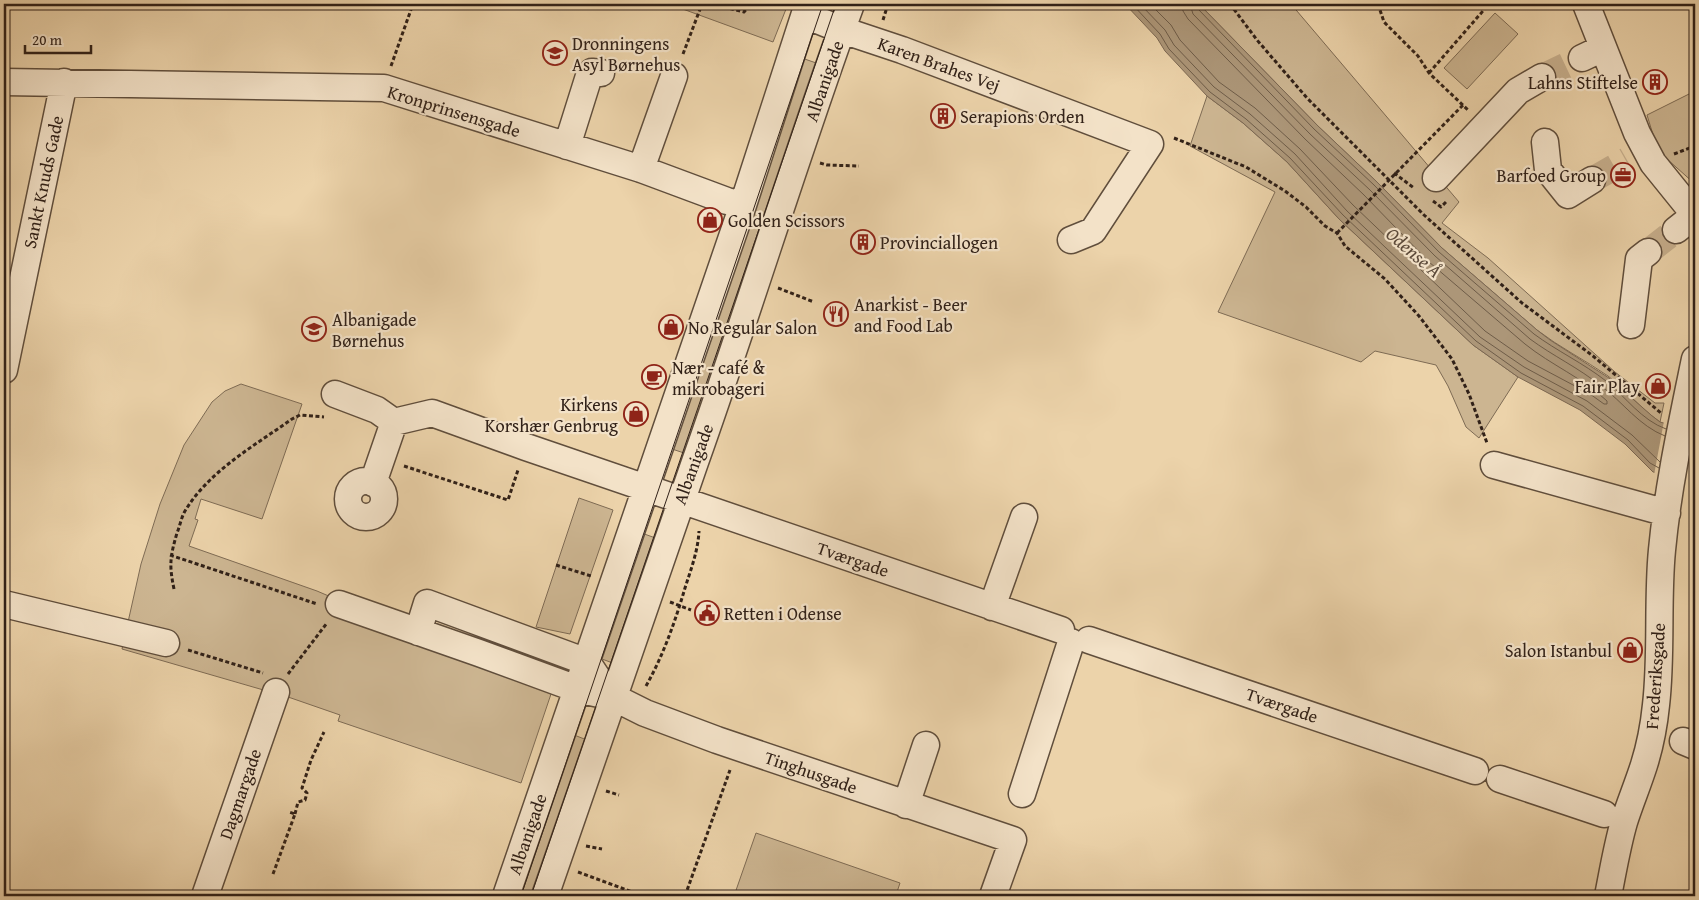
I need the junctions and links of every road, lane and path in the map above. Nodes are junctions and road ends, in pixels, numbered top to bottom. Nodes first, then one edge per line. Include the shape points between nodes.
1 (413, 4) edge
2 (702, 4) edge
3 (711, 4) edge
4 (751, 4) edge
5 (851, 4) edge
6 (888, 4) edge
7 (1230, 4) edge
8 (1378, 4) edge
9 (1489, 4) edge
10 (1586, 4) edge
11 (806, 9) edge
12 (881, 27) dead end
13 (842, 30) junction
14 (395, 54) dead end
15 (678, 65) joint
16 (1429, 72) junction
17 (601, 73) dead end
18 (1542, 77) tunnel mouth
19 (4, 82) edge
20 (64, 82) junction
21 (1463, 105) junction
22 (1484, 126) junction
23 (1545, 142) dead end
24 (1150, 144) junction
25 (567, 146) junction
26 (827, 165) dead end
27 (860, 166) dead end
28 (641, 169) junction
29 (1436, 178) dead end
30 (1388, 180) junction
31 (1592, 180) tunnel mouth
32 (743, 205) junction
33 (1689, 220) edge
34 (1337, 233) junction
35 (1071, 240) dead end
36 (1648, 252) tunnel mouth
37 (783, 290) dead end
38 (814, 302) dead end
39 (1631, 325) dead end
40 (1695, 359) edge
41 (4, 370) edge
42 (336, 394) joint
43 (1647, 403) dead end
44 (394, 422) junction
45 (526, 447) junction
46 (1494, 465) joint
47 (377, 471) joint
48 (646, 488) junction
49 (681, 499) junction
50 (1667, 513) junction
51 (1024, 517) dead end
52 (699, 531) dead end
53 (170, 555) junction
54 (556, 565) dead end
55 (613, 583) junction
56 (174, 589) dead end
57 (305, 600) dead end
58 (672, 603) dead end
59 (4, 604) edge
60 (340, 604) joint
61 (680, 606) junction
62 (992, 607) junction
63 (691, 610) dead end
64 (489, 626) junction
65 (418, 632) junction
66 (1074, 638) junction
67 (166, 643) joint
68 (479, 653) junction
69 (587, 662) junction
70 (277, 682) junction
71 (646, 686) dead end
72 (577, 690) junction
73 (613, 697) junction
74 (324, 732) dead end
75 (926, 745) dead end
76 (738, 747) junction
77 (1475, 771) dead end
78 (1500, 779) dead end
79 (1022, 794) dead end
80 (906, 805) junction
81 (289, 812) dead end
82 (295, 814) junction
83 (1604, 814) dead end
84 (556, 864) junction
85 (273, 874) dead end
86 (204, 896) edge
87 (506, 896) edge
88 (545, 896) edge
89 (643, 896) edge
90 (685, 896) edge
91 (993, 896) edge
92 (1608, 896) edge

1 - 14 path
2 - 15 path
3 - 4 path via 744,12
5 - 13 street, Albanigade
6 - 12 path
7 - 30 path via 1256,40 1307,98
8 - 16 path via 1384,22 1418,56
9 - 16 path
10 - 33 street via 1593,53 1637,133 1638,157 1653,163
11 - 13 street, Karen Brahes Vej
11 - 32 street, Albanigade
13 - 24 street, Karen Brahes Vej
13 - 49 street, Albanigade
15 - 28 street
16 - 21 path
17 - 25 street via 592,72 589,76
18 - 22 street via 1518,91
19 - 20 street, Kronprinsensgade
20 - 25 street, Kronprinsensgade via 384,88
20 - 41 street, Sankt Knuds Gade
21 - 22 path
21 - 30 path
22 - 29 street
23 - 31 street via 1548,170 1568,195
24 - 34 path via 1163,132 1246,167 1285,191
24 - 35 street via 1093,231
25 - 28 street, Kronprinsensgade
26 - 27 path
28 - 32 street, Kronprinsensgade
30 - 34 path
30 - 43 path via 1522,303 1593,356
32 - 48 street, Albanigade
34 - 46 path via 1345,246 1385,279 1419,316 1452,359 1469,394
36 - 39 street via 1639,259
37 - 38 path
40 - 50 street, Frederiksgade
42 - 44 street via 377,410
42 - 53 path via 325,417 300,415 292,419 203,487 184,513
44 - 45 street, Tværgade via 432,413
44 - 47 street
45 - 47 path via 508,500
45 - 48 street, Tværgade
46 - 50 street
48 - 49 street, Tværgade
48 - 55 street, Albanigade
49 - 62 street, Tværgade
49 - 73 street, Albanigade
50 - 92 street, Frederiksgade via 1660,583 1656,705 1645,763 1625,820
51 - 62 street
52 - 61 path via 698,549
53 - 56 path
53 - 57 path
54 - 55 path
55 - 69 street, Albanigade
58 - 61 path
59 - 67 street
60 - 65 street, Tinghusgade
60 - 70 path
61 - 63 path
61 - 71 path
62 - 66 street, Tværgade
64 - 65 street via 426,603
64 - 68 street
64 - 69 street
65 - 68 street, Tinghusgade
66 - 77 street, Tværgade
66 - 79 street
67 - 70 path
68 - 72 street, Tinghusgade
69 - 72 street, Albanigade
69 - 73 street, Tinghusgade
70 - 86 street, Dagmargade
72 - 73 street, Tinghusgade
72 - 87 street, Albanigade
73 - 76 street, Tinghusgade via 645,713
73 - 84 street, Albanigade
74 - 82 path via 302,788 307,793 305,800 298,802
75 - 80 street
76 - 80 street, Tinghusgade
76 - 90 path
78 - 83 street
80 - 91 street, Tinghusgade via 1012,840
81 - 82 path
82 - 85 path
84 - 88 street, Albanigade
84 - 89 path

